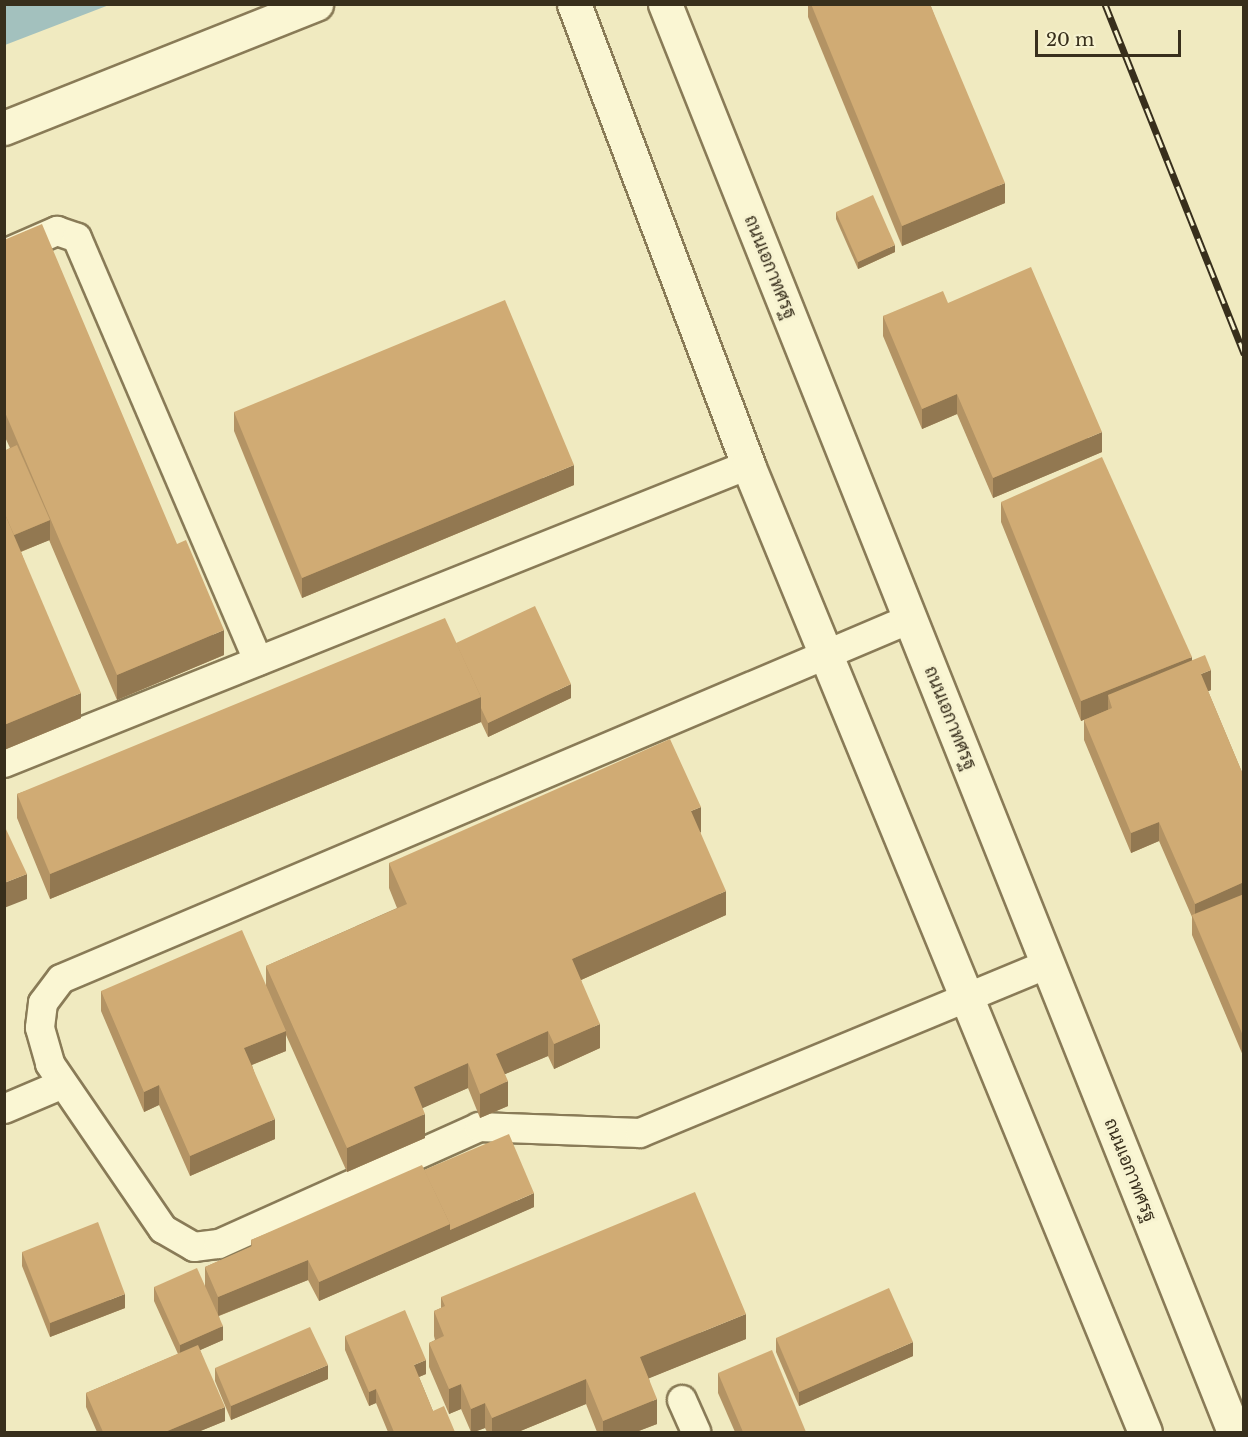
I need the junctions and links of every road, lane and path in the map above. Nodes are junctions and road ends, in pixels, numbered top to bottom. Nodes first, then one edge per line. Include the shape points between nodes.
1 (316, 4) edge
2 (574, 4) edge
3 (665, 4) edge
4 (4, 128) edge
5 (4, 254) edge
6 (748, 465) junction
7 (910, 619) junction
8 (826, 655) junction
9 (258, 661) junction
10 (4, 763) edge
11 (1047, 964) junction
12 (969, 996) junction
13 (63, 1084) junction
14 (4, 1109) edge
15 (682, 1400) dead end
16 (696, 1432) edge
17 (1145, 1432) edge
18 (1234, 1432) edge

1 - 4 street
2 - 6 street
3 - 7 street, ถนนเอกาทศรฐ
5 - 9 lane via 57,231 77,238
6 - 8 street
6 - 9 lane
7 - 8 lane
7 - 11 street, ถนนเอกาทศรฐ
8 - 12 street
8 - 13 lane via 61,979 43,1003 40,1028 50,1064
9 - 10 lane
11 - 12 lane
11 - 18 street, ถนนเอกาทศรฐ
12 - 13 lane via 640,1133 479,1127 219,1244 194,1247 163,1229
12 - 17 street
13 - 14 lane
15 - 16 lane

